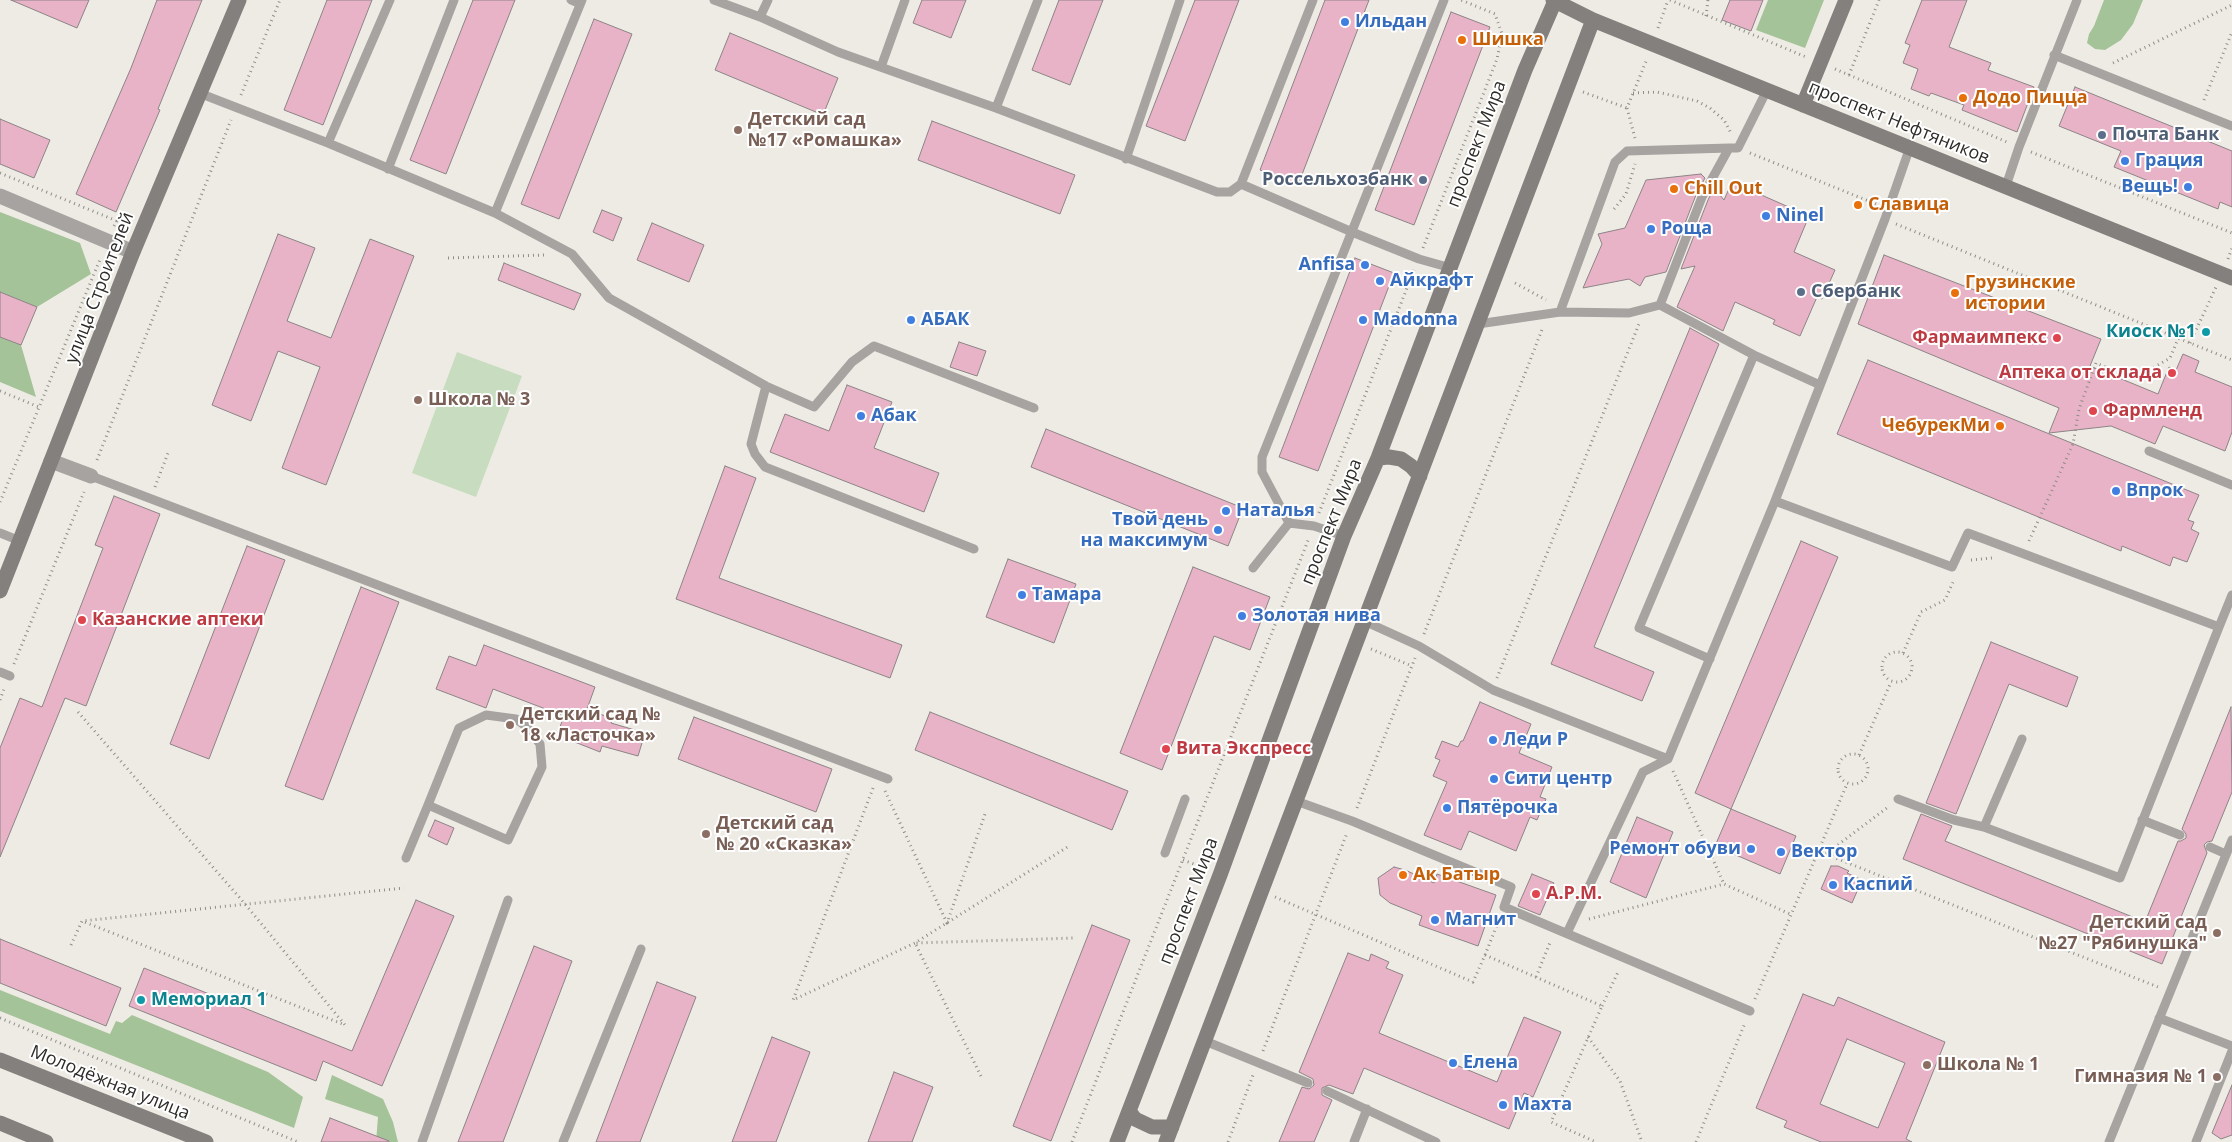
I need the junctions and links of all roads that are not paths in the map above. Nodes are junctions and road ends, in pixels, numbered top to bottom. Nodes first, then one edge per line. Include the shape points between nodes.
1 (239, 0) edge
2 (390, 0) edge
3 (454, 0) edge
4 (570, 0) edge
5 (714, 0) edge
6 (768, 0) edge
7 (905, 0) edge
8 (1038, 0) edge
9 (1180, 0) edge
10 (1313, 0) edge
11 (1444, 0) edge
12 (1554, 0) edge
13 (1846, 0) edge
14 (2077, 0) edge
15 (581, 2) edge
16 (760, 17) junction
17 (1593, 20) junction
18 (2054, 55) junction
19 (881, 67) junction
20 (1767, 90) junction
21 (200, 93) junction
22 (1803, 105) junction
23 (996, 108) junction
24 (2232, 126) edge
25 (328, 143) junction
26 (1734, 148) junction
27 (1910, 148) junction
28 (1126, 159) junction
29 (388, 169) junction
30 (1241, 184) junction
31 (2006, 186) junction
32 (0, 196) edge
33 (495, 213) junction
34 (1352, 232) junction
35 (133, 252) junction
36 (1451, 268) junction
37 (2227, 276) edge
38 (1660, 305) junction
39 (1560, 312) junction
40 (1478, 324) junction
41 (1754, 354) junction
42 (1820, 384) junction
43 (766, 386) junction
44 (1034, 408) dead end
45 (2149, 451) dead end
46 (1378, 458) junction
47 (51, 461) junction
48 (90, 476) joint
49 (1420, 476) junction
50 (2232, 485) edge
51 (1775, 501) junction
52 (1289, 523) junction
53 (0, 532) edge
54 (1344, 536) junction
55 (20, 541) junction
56 (974, 549) dead end
57 (1253, 568) dead end
58 (0, 591) edge
59 (2232, 595) edge
60 (1364, 622) junction
61 (2219, 627) junction
62 (1710, 659) junction
63 (0, 672) edge
64 (10, 676) road end
65 (2022, 739) dead end
66 (1668, 758) junction
67 (888, 779) dead end
68 (1185, 799) dead end
69 (1898, 799) road end
70 (1296, 801) junction
71 (428, 805) junction
72 (2142, 820) junction
73 (1984, 827) junction
74 (2180, 835) dead end
75 (2232, 840) edge
76 (2210, 847) dead end
77 (1165, 852) road end
78 (2226, 854) junction
79 (406, 858) dead end
80 (508, 900) dead end
81 (1567, 933) junction
82 (641, 949) dead end
83 (1750, 1011) road end
84 (2159, 1018) junction
85 (1204, 1041) junction
86 (2232, 1046) edge
87 (2232, 1051) edge
88 (0, 1060) edge
89 (1308, 1083) dead end
90 (1328, 1091) dead end
91 (1367, 1109) junction
92 (1129, 1112) junction
93 (0, 1123) edge
94 (1172, 1127) junction
95 (46, 1142) edge
96 (206, 1142) edge
97 (422, 1142) edge
98 (563, 1142) edge
99 (1117, 1142) edge
100 (1166, 1142) edge
101 (1354, 1142) edge
102 (1436, 1142) edge
103 (2109, 1142) edge
104 (2196, 1142) edge

1 - 21 main road, улица Строителей
2 - 25 lane
3 - 29 lane
4 - 15 lane
5 - 16 lane
6 - 16 lane
7 - 19 lane
8 - 23 lane
9 - 28 lane
10 - 30 lane
11 - 34 lane
12 - 17 main road, проспект Нефтяников
12 - 36 main road, проспект Мира
13 - 22 main road
14 - 18 lane
15 - 33 lane
16 - 19 lane via 838,52
17 - 20 main road, проспект Нефтяников
17 - 40 main road
18 - 24 lane
18 - 31 lane
19 - 23 lane
20 - 22 main road, проспект Нефтяников
20 - 26 lane
21 - 25 lane
21 - 35 main road, улица Строителей
22 - 27 main road, проспект Нефтяников
23 - 28 lane
25 - 29 lane
26 - 38 lane via 1702,197
26 - 39 lane via 1628,151 1615,162
27 - 31 main road, проспект Нефтяников
27 - 42 lane
28 - 30 lane via 1217,192 1230,192
29 - 33 lane
30 - 34 lane
31 - 37 main road, проспект Нефтяников
32 - 35 street
33 - 43 lane via 572,254 608,298
34 - 36 lane
34 - 52 lane via 1262,457 1262,472
35 - 47 main road, улица Строителей
36 - 46 main road, проспект Мира
38 - 39 lane via 1629,312
38 - 41 lane
39 - 40 lane
40 - 49 main road
41 - 42 lane
41 - 62 lane via 1639,628
42 - 51 lane
43 - 44 lane via 814,407 852,362 874,346
43 - 56 lane via 751,444 765,467
45 - 50 lane
46 - 49 main road via 1401,460
46 - 54 main road, проспект Мира
47 - 48 street
47 - 55 main road, улица Строителей
48 - 67 lane
49 - 60 main road
51 - 61 lane via 1952,568 1968,533
51 - 62 lane
52 - 54 lane via 1314,526
52 - 57 lane
53 - 55 lane
54 - 92 main road, проспект Мира
55 - 58 main road, улица Строителей
59 - 61 lane
60 - 66 lane via 1420,646 1493,690
60 - 70 main road
61 - 72 lane
62 - 66 lane
63 - 64 lane
65 - 73 lane
66 - 81 lane via 1643,772
68 - 77 lane
69 - 73 lane via 1954,820
70 - 81 lane via 1352,820 1510,887 1504,907
70 - 85 main road
71 - 71 lane via 459,728 486,716 516,719 527,726 540,744 542,767 508,840
71 - 79 lane
72 - 73 lane via 2120,878
72 - 74 lane
75 - 78 lane
76 - 78 lane
78 - 84 lane
80 - 97 lane
81 - 83 lane
82 - 98 lane
84 - 86 lane
84 - 103 lane
85 - 89 lane
85 - 94 main road
87 - 104 lane
88 - 96 main road, Молодёжная улица
90 - 91 lane
91 - 101 lane
91 - 102 lane
92 - 94 main road via 1152,1128
92 - 99 main road, проспект Мира
93 - 95 main road
94 - 100 main road

